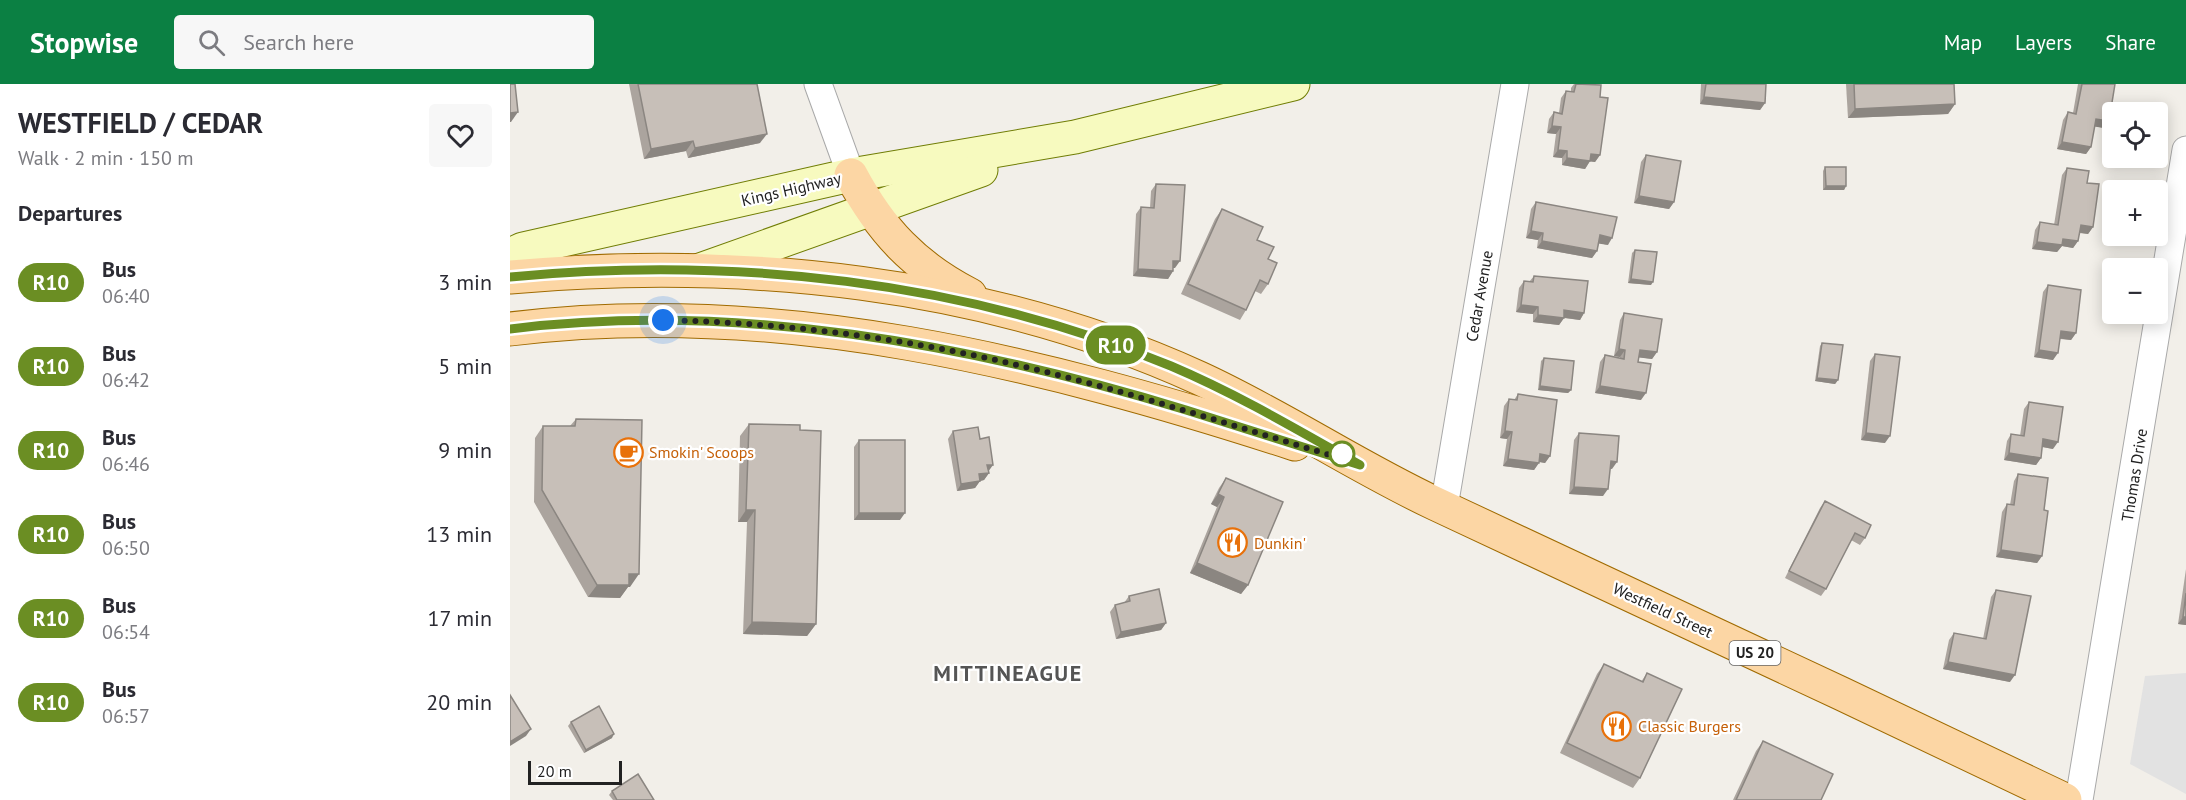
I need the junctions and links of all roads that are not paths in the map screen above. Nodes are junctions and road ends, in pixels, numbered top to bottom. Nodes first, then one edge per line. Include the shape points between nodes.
1 (818, 84) edge
2 (1293, 84) edge
3 (1515, 84) edge
4 (1075, 137) junction
5 (2186, 150) edge
6 (851, 175) junction
7 (870, 208) junction
8 (510, 255) edge
9 (700, 270) junction
10 (510, 277) edge
11 (1004, 312) junction
12 (510, 329) edge
13 (1360, 465) junction
14 (1444, 507) junction
15 (2065, 800) edge
16 (2079, 800) edge

1 - 6 street
2 - 4 main road, Kings Highway
3 - 14 street, Cedar Avenue
4 - 6 main road, Kings Highway
4 - 7 main road, Kings Highway
5 - 16 street, Thomas Drive
6 - 7 main road
6 - 8 main road, Kings Highway
7 - 9 main road, Kings Highway
7 - 11 main road via 899,246 922,265
9 - 10 main road, Westfield Street / US 20 via 604,270
9 - 11 main road, Westfield Street / US 20 via 884,286
11 - 13 main road, Westfield Street / US 20 via 1071,330 1172,367 1268,412
12 - 13 main road, Westfield Street / US 20 via 672,320 782,326 884,339 1099,385
13 - 14 main road, Westfield Street / US 20
14 - 15 main road, Westfield Street / US 20

